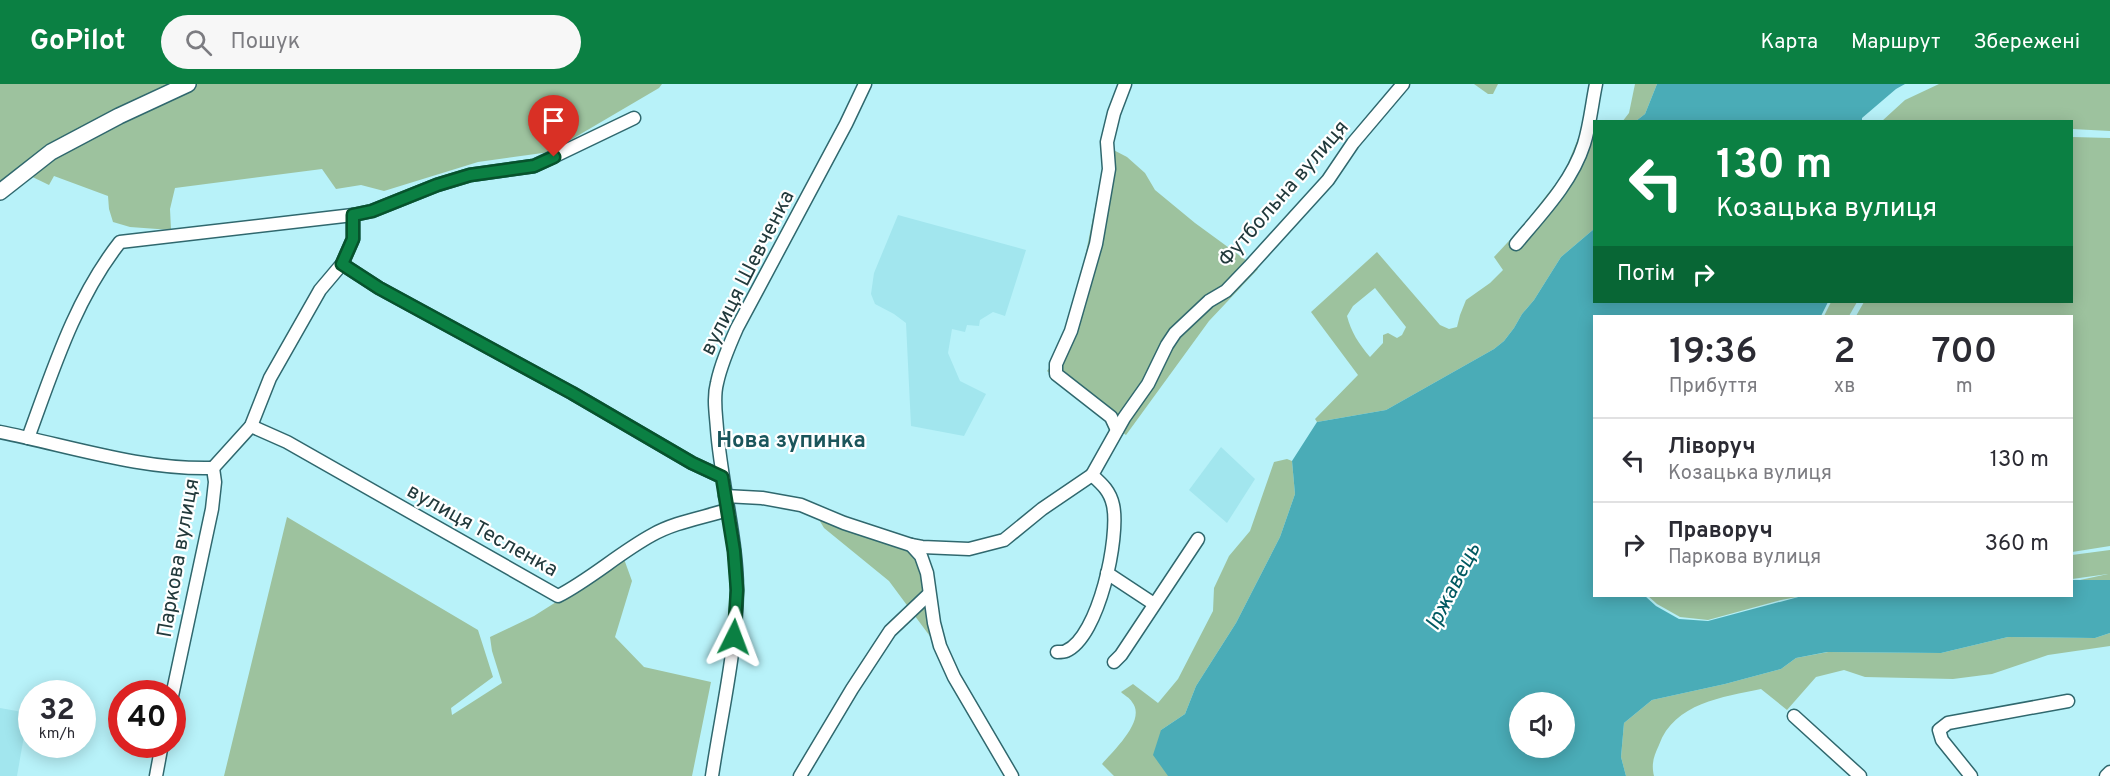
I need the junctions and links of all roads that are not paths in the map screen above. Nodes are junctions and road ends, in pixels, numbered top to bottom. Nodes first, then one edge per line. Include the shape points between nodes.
1 (188, 84) edge
2 (865, 84) edge
3 (1125, 84) edge
4 (1403, 84) edge
5 (1596, 84) edge
6 (634, 118) dead end
7 (0, 192) edge
8 (353, 215) junction
9 (1516, 244) dead end
10 (342, 264) junction
11 (251, 426) junction
12 (1117, 430) junction
13 (0, 432) edge
14 (28, 438) junction
15 (213, 468) junction
16 (1092, 475) junction
17 (722, 477) junction
18 (725, 496) junction
19 (727, 510) junction
20 (1198, 539) dead end
21 (911, 545) junction
22 (1107, 573) junction
23 (929, 594) junction
24 (1154, 604) junction
25 (1057, 652) dead end
26 (1114, 662) dead end
27 (175, 680) edge
28 (2068, 701) dead end
29 (1794, 716) dead end
30 (159, 758) edge
31 (2110, 772) edge
32 (156, 776) edge
33 (712, 776) edge
34 (800, 776) edge
35 (1012, 776) edge
36 (1860, 776) edge
37 (1971, 776) edge
38 (2106, 776) edge

1 - 7 main road via 60,147
2 - 17 street, вулиця Шевченка via 726,354 715,395
3 - 12 street via 1107,142 1109,169 1096,244 1071,331 1056,364 1056,374 1111,417
4 - 12 street, Футбольна вулиця via 1353,143 1328,180 1249,267 1227,291 1209,301 1175,333
5 - 9 street via 1584,143 1573,169
6 - 8 street via 534,166 470,175
8 - 10 street, Паркова вулиця via 353,239
8 - 14 street via 120,242 80,307
10 - 11 street, Паркова вулиця via 320,290 270,378
10 - 17 street
11 - 15 street, Паркова вулиця
11 - 19 street, вулиця Тесленка via 287,442 558,596 653,534
12 - 16 street, Футбольна вулиця
13 - 14 street
14 - 15 street via 184,469
15 - 27 street, Паркова вулиця via 212,509
16 - 21 street via 1004,540 969,549
16 - 22 street via 1108,489 1114,506
17 - 18 street, вулиця Шевченка
18 - 19 street, вулиця Шевченка
18 - 21 street via 801,505
19 - 33 street, вулиця Шевченка via 737,590 734,637
20 - 24 street
21 - 23 street via 921,556
22 - 24 street
22 - 25 street via 1099,605 1089,624 1067,651
23 - 34 street via 884,639
23 - 35 street via 940,646
24 - 26 street
28 - 37 street via 1948,723 1939,730 1942,740
29 - 36 street
30 - 32 street
31 - 38 street

